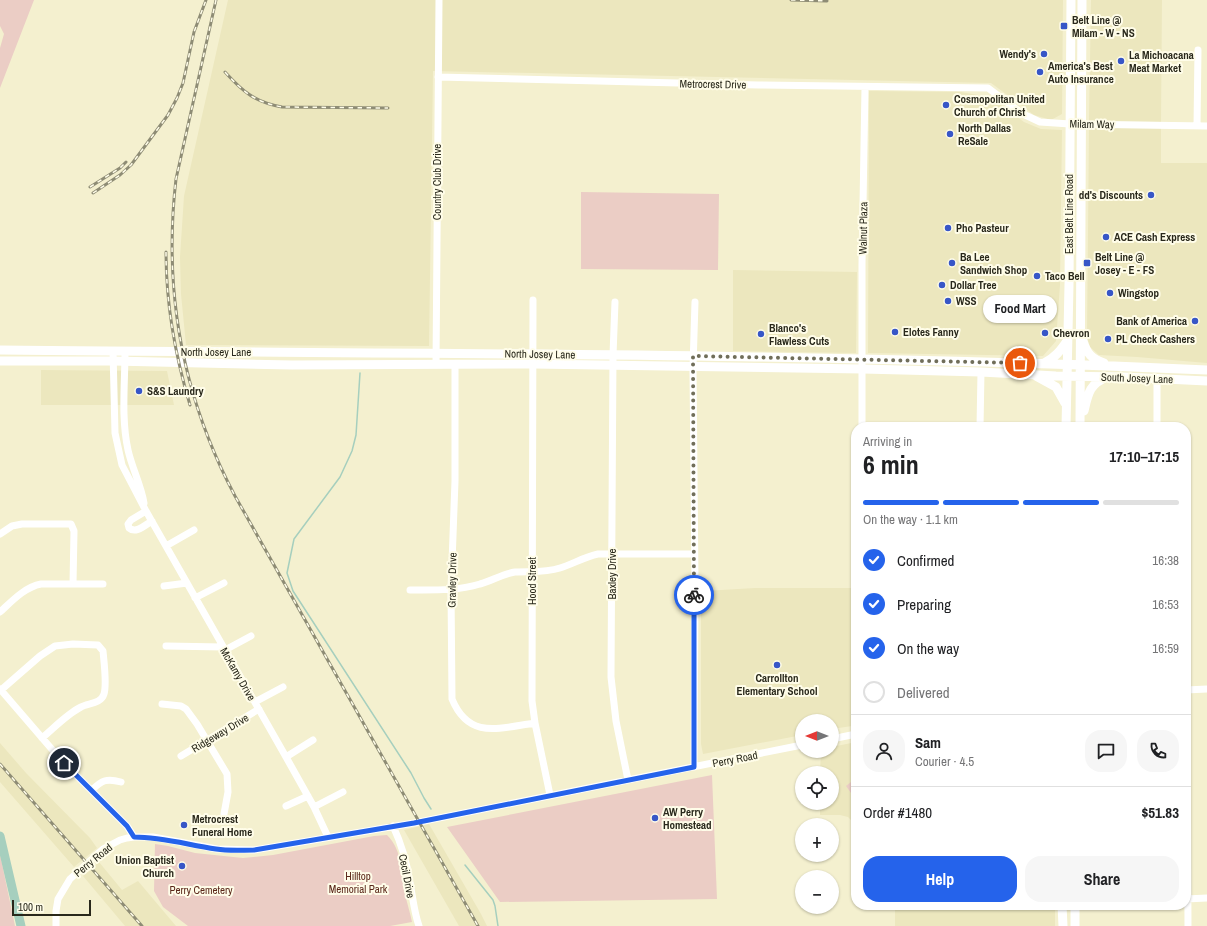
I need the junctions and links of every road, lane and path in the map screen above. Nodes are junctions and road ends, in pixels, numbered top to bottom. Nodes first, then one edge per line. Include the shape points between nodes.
1 (439, 0) edge
2 (1071, 0) edge
3 (1082, 0) edge
4 (1198, 50) dead end
5 (438, 77) junction
6 (865, 87) junction
7 (988, 88) joint
8 (1070, 124) junction
9 (1082, 124) junction
10 (1198, 126) junction
11 (1207, 126) edge
12 (1069, 194) junction
13 (1081, 249) junction
14 (1069, 250) junction
15 (532, 300) dead end
16 (615, 302) dead end
17 (695, 302) dead end
18 (1081, 313) junction
19 (1080, 334) junction
20 (1067, 341) junction
21 (0, 350) edge
22 (113, 351) junction
23 (125, 351) junction
24 (435, 354) junction
25 (533, 354) junction
26 (613, 355) junction
27 (693, 356) junction
28 (862, 359) junction
29 (0, 361) edge
30 (113, 361) junction
31 (125, 362) junction
32 (1043, 363) junction
33 (436, 364) junction
34 (455, 364) junction
35 (533, 364) junction
36 (1067, 364) junction
37 (1080, 365) junction
38 (613, 366) junction
39 (1114, 366) junction
40 (692, 367) junction
41 (863, 369) junction
42 (1207, 370) edge
43 (981, 372) junction
44 (1032, 374) junction
45 (1067, 376) junction
46 (1080, 377) junction
47 (1108, 377) junction
48 (1157, 378) junction
49 (1207, 381) edge
50 (1066, 406) junction
51 (862, 422) edge
52 (980, 422) edge
53 (1066, 422) edge
54 (1080, 422) edge
55 (1081, 422) edge
56 (1157, 422) edge
57 (146, 511) junction
58 (152, 521) junction
59 (194, 530) dead end
60 (0, 534) edge
61 (166, 546) junction
62 (612, 554) junction
63 (694, 554) junction
64 (532, 572) junction
65 (187, 583) junction
66 (224, 583) dead end
67 (73, 584) junction
68 (103, 584) dead end
69 (164, 586) dead end
70 (410, 590) dead end
71 (451, 590) junction
72 (195, 598) junction
73 (0, 612) edge
74 (251, 636) dead end
75 (166, 646) dead end
76 (224, 649) junction
77 (283, 687) dead end
78 (1207, 689) edge
79 (0, 690) edge
80 (1191, 690) edge
81 (162, 704) dead end
82 (257, 706) junction
83 (535, 723) junction
84 (851, 735) edge
85 (42, 738) junction
86 (839, 738) edge
87 (206, 740) junction
88 (313, 740) dead end
89 (795, 746) edge
90 (181, 756) dead end
91 (286, 757) junction
92 (694, 767) junction
93 (628, 780) junction
94 (121, 782) dead end
95 (92, 790) junction
96 (344, 792) dead end
97 (550, 795) junction
98 (308, 796) junction
99 (286, 806) dead end
100 (314, 807) junction
101 (224, 814) dead end
102 (393, 826) junction
103 (134, 837) junction
104 (328, 837) junction
105 (1191, 898) edge
106 (1207, 898) edge
107 (1062, 910) edge
108 (1075, 910) edge
109 (1187, 910) edge
110 (56, 926) edge
111 (419, 926) edge
112 (1063, 926) edge
113 (1075, 926) edge
114 (1188, 926) edge

1 - 5 street, Country Club Drive
2 - 8 main road, East Belt Line Road
3 - 9 main road, East Belt Line Road
4 - 10 street
5 - 6 street, Metrocrest Drive
5 - 24 street, Country Club Drive
6 - 7 street, Metrocrest Drive
6 - 28 street, Walnut Plaza
7 - 8 street, Milam Way via 1040,122
8 - 9 street, Milam Way
8 - 12 main road, East Belt Line Road
9 - 10 street, Milam Way
9 - 13 main road, East Belt Line Road
10 - 11 street, Milam Way
12 - 13 main road via 1074,204 1074,238
12 - 14 main road, East Belt Line Road
13 - 18 main road, East Belt Line Road
14 - 18 main road via 1075,258 1076,298
14 - 20 main road, East Belt Line Road
15 - 25 street, Hood Street
16 - 26 street, Baxley Drive
17 - 27 street
18 - 19 main road, East Belt Line Road
19 - 37 main road, East Belt Line Road
19 - 39 main road via 1088,355
20 - 32 main road via 1059,353
20 - 36 main road, East Belt Line Road
21 - 22 main road, North Josey Lane
22 - 23 main road, North Josey Lane
22 - 30 street, McKamy Drive
23 - 24 main road, North Josey Lane
23 - 31 street, McKamy Drive
24 - 25 main road, North Josey Lane
24 - 33 street, Country Club Drive
25 - 26 main road, North Josey Lane
25 - 35 street, Hood Street
26 - 27 main road, North Josey Lane
26 - 38 street, Baxley Drive
27 - 28 main road, North Josey Lane
27 - 40 street
28 - 32 main road, North Josey Lane
28 - 41 street, Walnut Plaza
29 - 30 main road, North Josey Lane
30 - 31 main road, North Josey Lane
30 - 57 street, McKamy Drive via 115,433 118,449 122,465
31 - 33 main road, North Josey Lane
31 - 57 street, McKamy Drive via 124,418 128,450
32 - 36 main road, North Josey Lane
33 - 34 main road, North Josey Lane
34 - 35 main road, North Josey Lane
34 - 71 street, Gravley Drive via 455,481
35 - 38 main road, North Josey Lane
35 - 64 street, Hood Street
36 - 37 main road, North Josey Lane
36 - 45 main road, East Belt Line Road
37 - 39 main road, South Josey Lane
37 - 46 main road, East Belt Line Road
38 - 40 main road, North Josey Lane
38 - 62 street, Baxley Drive
39 - 42 main road, South Josey Lane
40 - 41 main road, North Josey Lane
40 - 63 street
41 - 43 main road, North Josey Lane
41 - 51 street, Walnut Plaza
43 - 44 main road, North Josey Lane
43 - 52 street
44 - 45 main road, North Josey Lane
44 - 50 main road via 1056,387
45 - 46 main road, South Josey Lane
45 - 50 main road, East Belt Line Road
46 - 47 main road, South Josey Lane
46 - 54 main road, East Belt Line Road
47 - 48 main road, South Josey Lane
47 - 55 main road via 1100,380 1089,392
48 - 49 main road, South Josey Lane
48 - 56 street
50 - 53 main road, East Belt Line Road
57 - 58 street, McKamy Drive
57 - 58 street via 131,520 129,528 136,530
58 - 61 street, McKamy Drive
59 - 61 street
60 - 67 street via 12,526 22,524 71,524 74,531
61 - 65 street, McKamy Drive
62 - 63 street
62 - 64 street via 589,556 562,568
62 - 93 street, Baxley Drive via 612,696
63 - 92 street
64 - 71 street via 515,572 482,584
64 - 83 street, Hood Street via 532,701
65 - 69 street
65 - 72 street, McKamy Drive
66 - 72 street
67 - 68 street
67 - 73 street via 34,585
70 - 71 street
71 - 83 street, Gravley Drive via 452,699 456,709 476,727 486,729
72 - 76 street, McKamy Drive
74 - 76 street
75 - 76 street
76 - 82 street, McKamy Drive
77 - 82 street, Ridgeway Drive
78 - 80 street
79 - 85 street
79 - 85 street via 55,646 98,645 103,651 104,695 95,703 76,709
81 - 87 street via 186,709
82 - 87 street, Ridgeway Drive
82 - 91 street, McKamy Drive
83 - 97 street, Hood Street
84 - 86 street
85 - 95 street via 62,762
87 - 90 street, Ridgeway Drive
87 - 101 street via 226,774 228,792
88 - 91 street
89 - 92 street, Perry Road
91 - 98 street, McKamy Drive
92 - 93 street, Perry Road
93 - 97 street, Perry Road
94 - 95 street via 111,779 100,782
95 - 103 street via 127,826
96 - 100 street
97 - 102 street, Perry Road
98 - 99 street
98 - 100 street, McKamy Drive
100 - 104 street, McKamy Drive
102 - 104 street, Perry Road
102 - 111 street, Cecil Drive via 401,842
103 - 104 street, Perry Road via 153,837 234,851
103 - 110 street, Perry Road via 120,840 103,849 70,879 58,899
105 - 106 street
107 - 112 main road
108 - 113 main road
109 - 114 street

